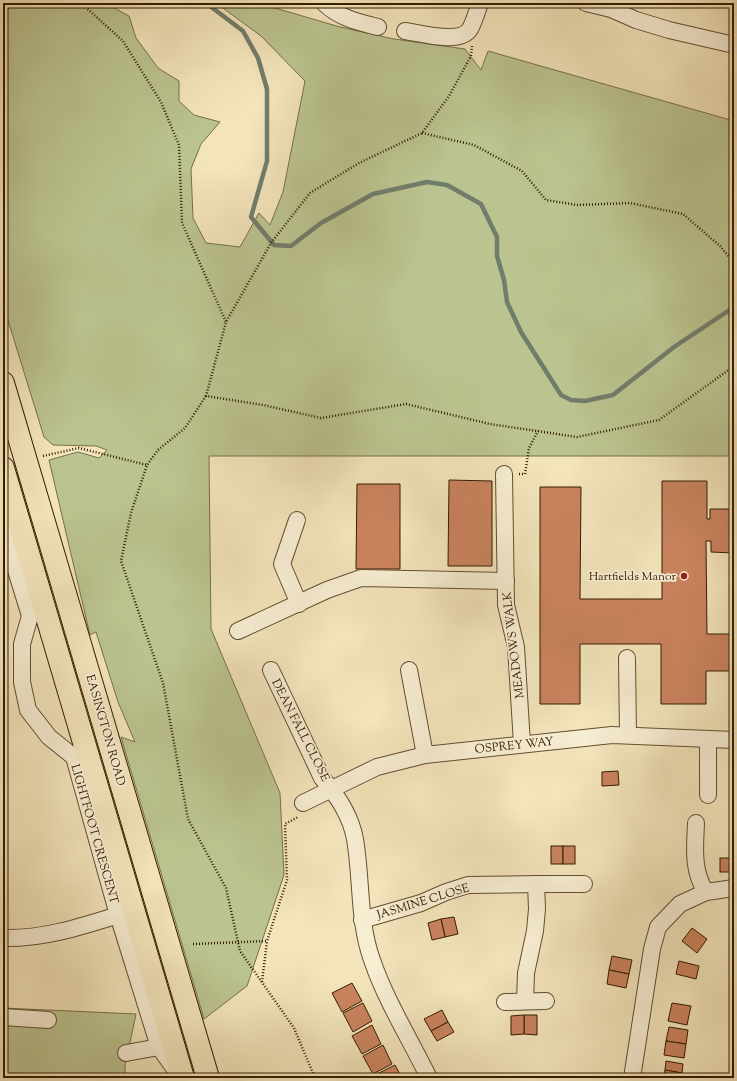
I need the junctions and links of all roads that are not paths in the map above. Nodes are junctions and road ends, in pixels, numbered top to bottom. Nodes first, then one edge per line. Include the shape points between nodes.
1 (324, 3) edge
2 (480, 3) edge
3 (586, 3) edge
4 (612, 6) edge
5 (378, 27) dead end
6 (405, 31) dead end
7 (734, 45) edge
8 (3, 383) edge
9 (3, 468) edge
10 (504, 474) road end
11 (298, 520) dead end
12 (3, 528) edge
13 (506, 580) junction
14 (299, 604) junction
15 (238, 631) dead end
16 (627, 658) dead end
17 (271, 670) dead end
18 (409, 670) dead end
19 (628, 735) junction
20 (708, 739) junction
21 (734, 740) edge
22 (522, 744) junction
23 (425, 755) junction
24 (332, 789) junction
25 (708, 795) dead end
26 (303, 803) road end
27 (696, 823) dead end
28 (536, 884) junction
29 (584, 884) dead end
30 (734, 888) edge
31 (706, 892) junction
32 (118, 915) junction
33 (362, 920) junction
34 (3, 938) edge
35 (525, 1001) junction
36 (546, 1001) dead end
37 (505, 1002) dead end
38 (3, 1017) edge
39 (48, 1020) dead end
40 (159, 1047) junction
41 (126, 1053) dead end
42 (182, 1078) edge
43 (208, 1078) edge
44 (429, 1078) edge
45 (632, 1078) edge

1 - 5 street via 344,18
2 - 6 street via 469,30 458,36 449,38
3 - 4 street
4 - 7 street via 649,24
8 - 43 highway, EASINGTON ROAD
9 - 42 highway, EASINGTON ROAD
10 - 13 street, MEADOWS WALK
11 - 14 street via 282,564
12 - 32 street, LIGHTFOOT CRESCENT via 30,616 22,644 22,682 28,710 49,737 74,757
13 - 14 street via 361,578 327,590
13 - 22 street, MEADOWS WALK via 506,605 516,647
14 - 15 street
16 - 19 street
17 - 24 street, DEAN FALL CLOSE via 322,778
18 - 23 street
19 - 20 street, OSPREY WAY
19 - 22 street, OSPREY WAY
20 - 21 street, OSPREY WAY
20 - 25 street
22 - 23 street, OSPREY WAY
23 - 24 street, OSPREY WAY via 377,767
24 - 26 street, OSPREY WAY
24 - 33 street, DEAN FALL CLOSE via 349,819 355,839
27 - 31 street via 696,872
28 - 29 street, JASMINE CLOSE
28 - 33 street, JASMINE CLOSE via 468,885
28 - 35 street via 537,909 526,974
30 - 31 street
31 - 45 street via 680,904 658,927 652,949
32 - 34 street via 72,930
32 - 40 street, LIGHTFOOT CRESCENT
33 - 44 street, DEAN FALL CLOSE via 374,966
35 - 36 street
35 - 37 street
38 - 39 street
40 - 41 street
40 - 42 street, LIGHTFOOT CRESCENT

